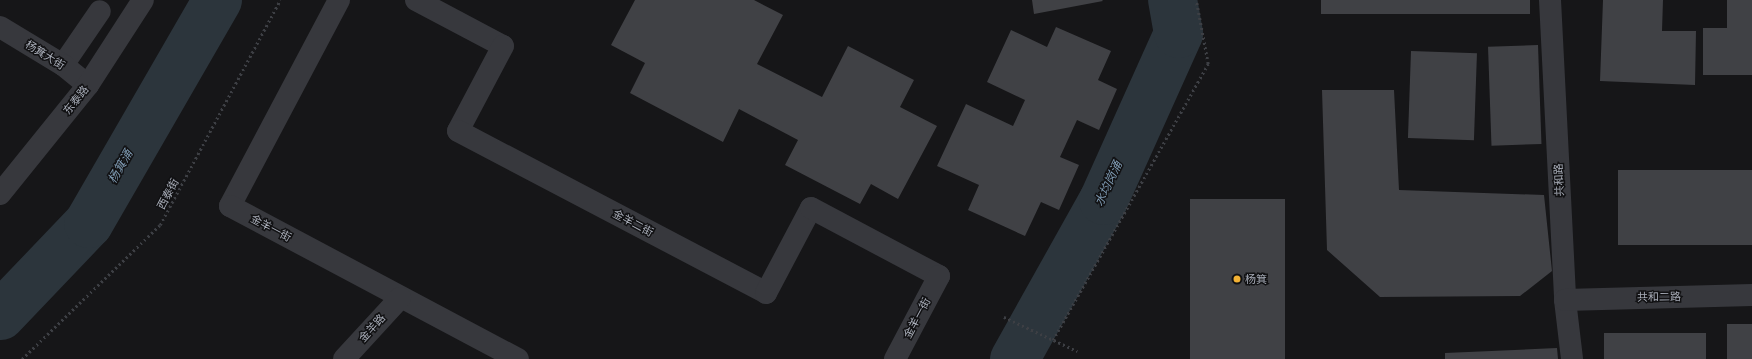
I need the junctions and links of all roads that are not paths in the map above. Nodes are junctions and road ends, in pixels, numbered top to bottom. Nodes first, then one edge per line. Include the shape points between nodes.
1 (143, 0) edge
2 (339, 0) edge
3 (416, 0) edge
4 (1550, 0) edge
5 (100, 11) dead end
6 (0, 27) edge
7 (63, 65) junction
8 (88, 84) junction
9 (0, 194) edge
10 (939, 276) joint
11 (1752, 295) edge
12 (400, 298) junction
13 (1565, 300) junction
14 (344, 359) edge
15 (518, 359) edge
16 (895, 359) edge
17 (1572, 359) edge

1 - 8 street, 东泰路
2 - 12 street, 金羊一街 via 230,206
3 - 10 street, 金羊二街 via 503,46 458,131 766,294 811,208
4 - 13 street, 共和路
5 - 7 street
6 - 7 street, 杨箕大街
7 - 8 street, 杨箕大街
8 - 9 street, 东泰路
10 - 16 street, 金羊一街
11 - 13 street, 共和二路
12 - 14 street, 金羊路
12 - 15 street, 金羊一街
13 - 17 street, 共和路

